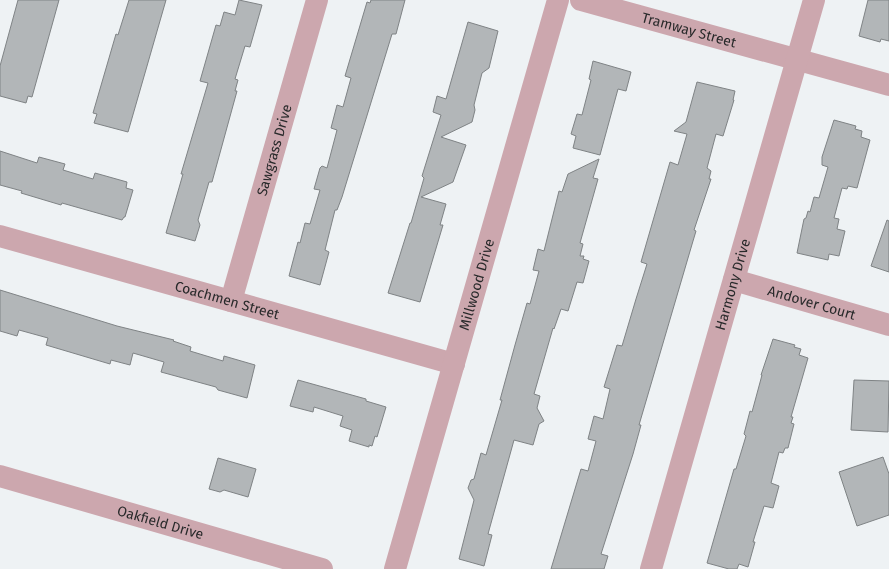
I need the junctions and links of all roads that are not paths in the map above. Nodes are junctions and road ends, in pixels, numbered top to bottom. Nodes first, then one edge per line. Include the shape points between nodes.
1 (318, 0) edge
2 (558, 0) edge
3 (581, 0) edge
4 (814, 0) edge
5 (797, 59) junction
6 (889, 86) edge
7 (0, 236) edge
8 (734, 280) junction
9 (231, 301) junction
10 (889, 325) edge
11 (454, 364) junction
12 (0, 476) edge
13 (322, 569) edge
14 (395, 569) edge
15 (651, 569) edge

1 - 9 street, Sawgrass Drive
2 - 11 street, Millwood Drive
3 - 5 street, Tramway Street
4 - 5 street, Harmony Drive
5 - 6 street, Tramway Street
5 - 8 street, Harmony Drive
7 - 9 street, Coachmen Street
8 - 10 street, Andover Court
8 - 15 street, Harmony Drive
9 - 11 street, Coachmen Street
11 - 14 street, Millwood Drive
12 - 13 street, Oakfield Drive

